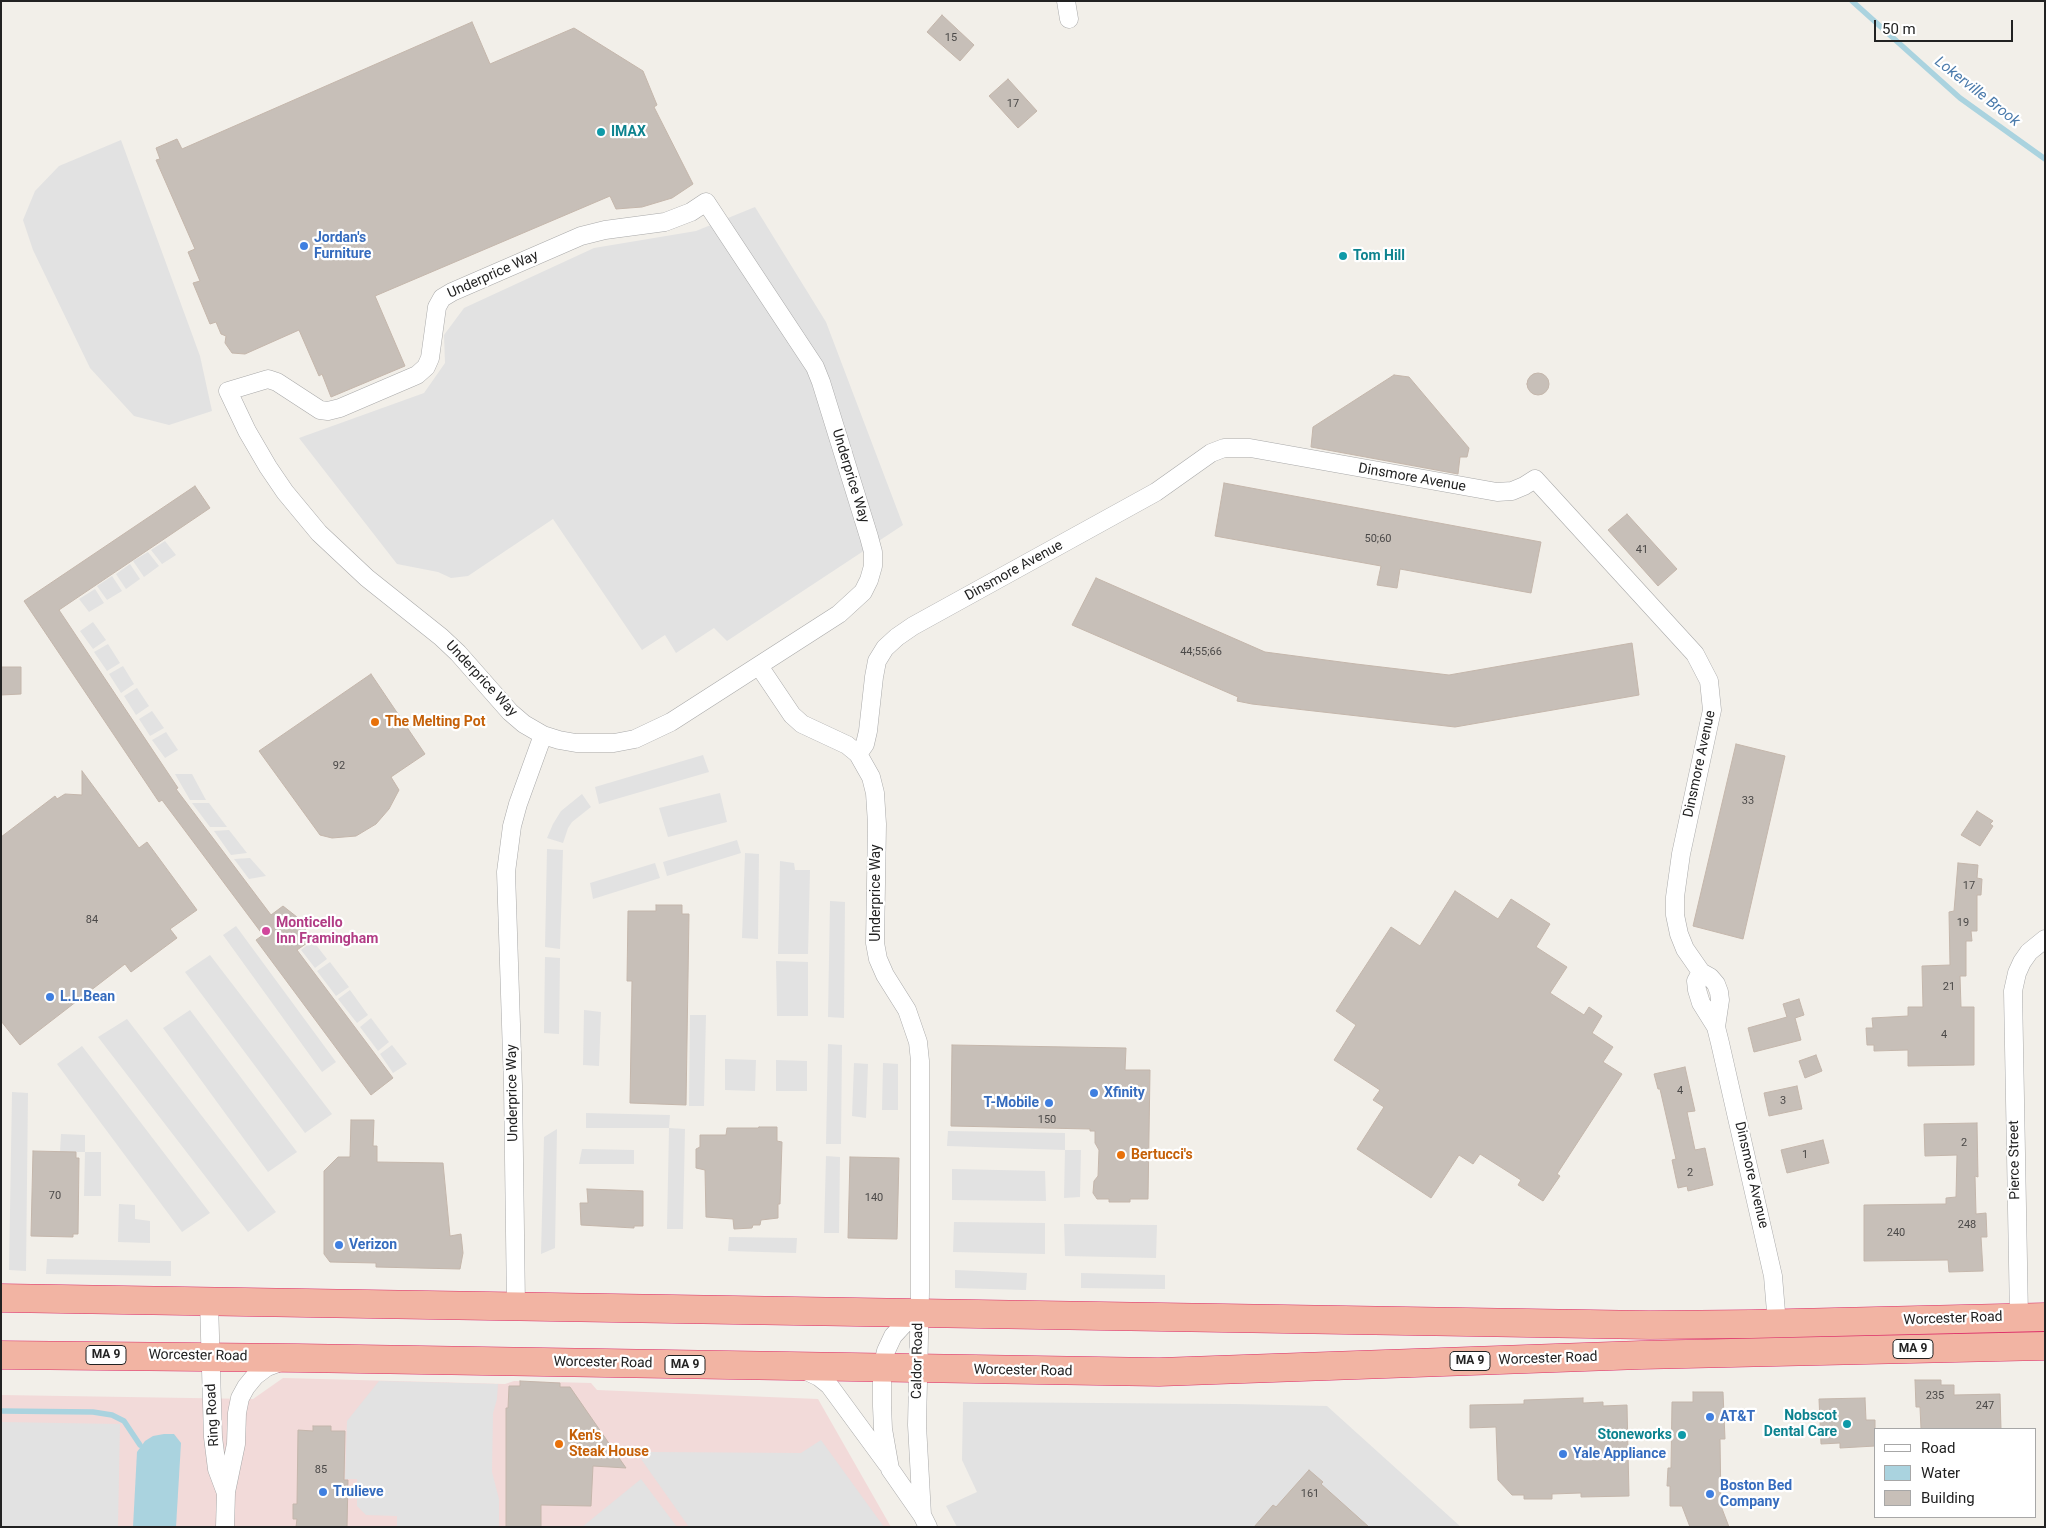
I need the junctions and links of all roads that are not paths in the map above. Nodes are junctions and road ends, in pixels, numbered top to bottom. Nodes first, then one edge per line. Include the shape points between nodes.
1 (1066, 1) edge
2 (1069, 19) dead end
3 (758, 666) junction
4 (543, 735) junction
5 (858, 754) junction
6 (2045, 939) edge
7 (1, 1298) edge
8 (209, 1302) junction
9 (516, 1306) junction
10 (920, 1313) junction
11 (2032, 1317) edge
12 (1777, 1324) junction
13 (2045, 1346) edge
14 (1, 1354) edge
15 (210, 1357) junction
16 (298, 1358) junction
17 (792, 1366) junction
18 (882, 1368) junction
19 (919, 1369) junction
20 (890, 1469) junction
21 (226, 1493) junction
22 (925, 1521) edge
23 (225, 1527) edge

1 - 2 street
3 - 4 street, Underprice Way via 671,722 635,739 596,744
3 - 4 street, Underprice Way via 854,601 869,580 873,552 814,367 706,202 665,222 581,236 452,292 442,298 437,307 426,367 340,408 320,410 278,382 268,379 228,390 268,467 318,533 367,578 441,637 510,712
3 - 5 street, Underprice Way via 792,715 802,724 847,745
4 - 9 street, Underprice Way via 524,782 512,826 506,872
5 - 10 street, Underprice Way via 871,777 877,807 875,943 878,959 907,1010 918,1042
5 - 12 street, Dinsmore Avenue via 868,731 878,661 885,648 897,637 1149,496 1211,453 1224,448 1250,448 1497,492 1524,486 1535,479 1695,654 1709,681 1712,710 1681,854 1675,915 1685,949 1701,972 1716,984 1720,1000 1716,1027 1773,1276
6 - 11 street, Pierce Street via 2029,952 2019,968 2012,1003
7 - 8 highway, Worcester Road / MA 9
8 - 9 highway, Worcester Road / MA 9
8 - 15 street, Ring Road
9 - 10 highway, Worcester Road / MA 9
10 - 12 highway, Worcester Road / MA 9 via 1485,1323
10 - 18 street, Caldor Road via 893,1336
10 - 19 street, Caldor Road
11 - 12 highway, Worcester Road / MA 9
13 - 19 highway, Worcester Road / MA 9 via 1641,1355 1192,1372
14 - 15 highway, Worcester Road / MA 9
15 - 16 highway, Worcester Road / MA 9
15 - 21 street, Ring Road via 213,1442
16 - 17 highway, Worcester Road / MA 9
16 - 21 street via 261,1371 243,1392 238,1405 236,1444
17 - 18 highway, Worcester Road / MA 9
17 - 20 street via 829,1385
18 - 19 highway, Worcester Road / MA 9
18 - 20 street, Caldor Road via 883,1429
19 - 22 street, Caldor Road via 917,1425
20 - 22 street, Caldor Road
21 - 23 street, Ring Road

